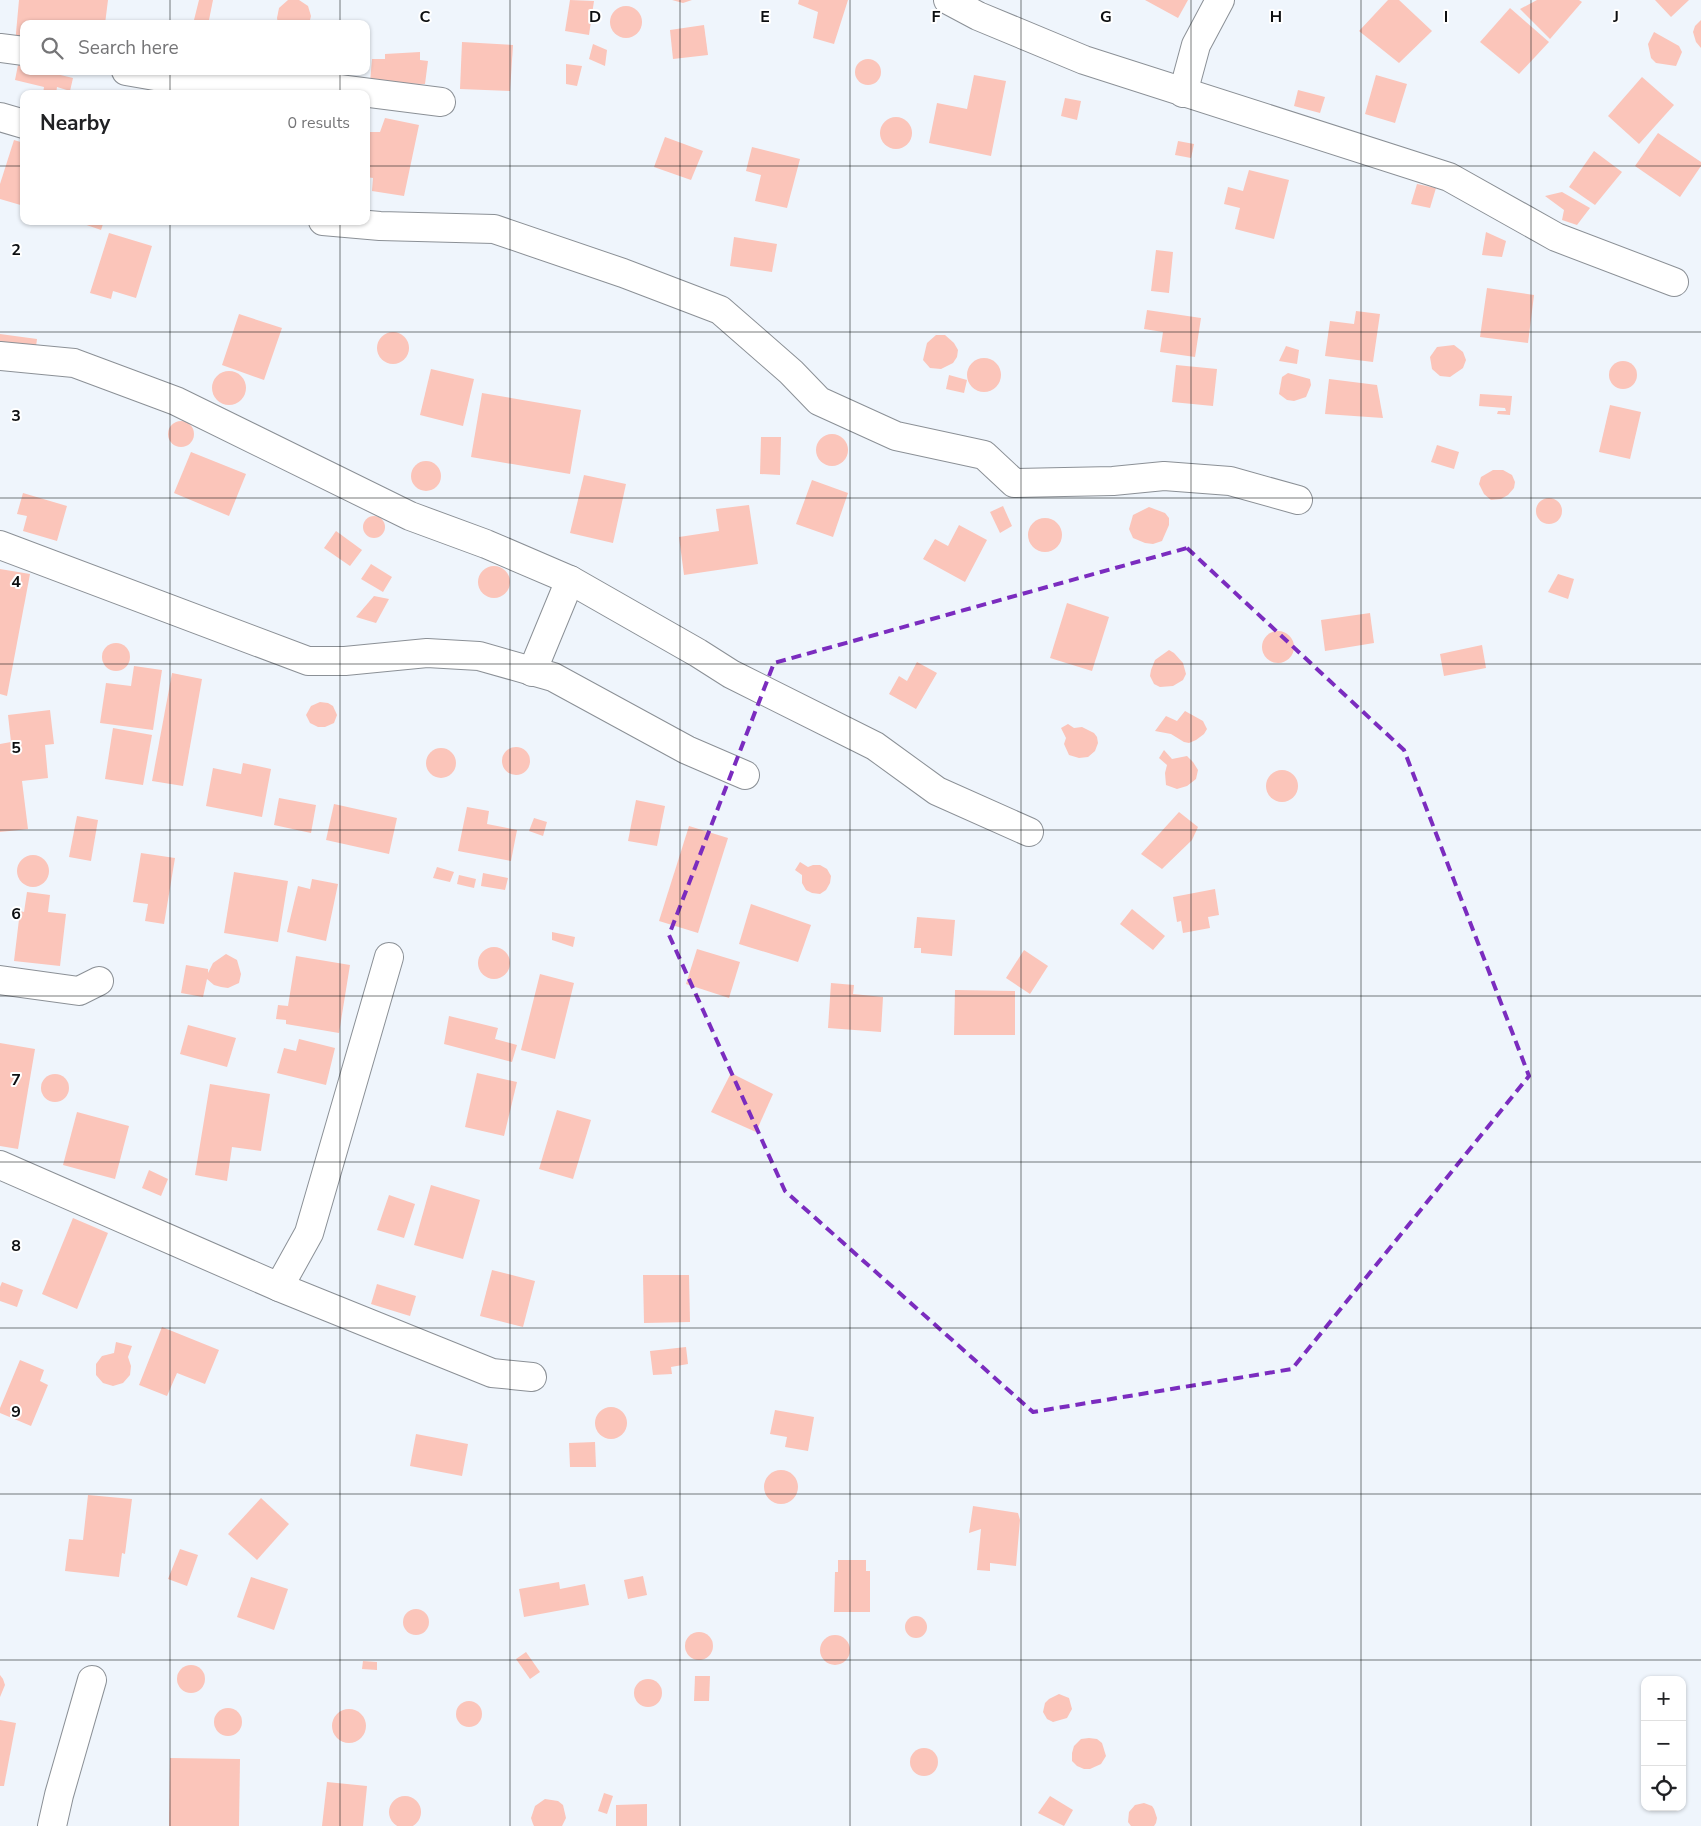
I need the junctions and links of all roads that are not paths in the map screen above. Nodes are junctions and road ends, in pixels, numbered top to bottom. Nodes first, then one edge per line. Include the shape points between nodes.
1 (948, 0) edge
2 (1220, 0) edge
3 (0, 48) edge
4 (20, 50) edge
5 (149, 75) edge
6 (346, 90) edge
7 (370, 93) edge
8 (1183, 93) junction
9 (441, 102) dead end
10 (0, 116) edge
11 (20, 123) edge
12 (368, 225) edge
13 (1674, 282) dead end
14 (0, 356) edge
15 (1298, 500) dead end
16 (0, 545) edge
17 (570, 580) junction
18 (532, 672) junction
19 (745, 775) dead end
20 (1029, 832) dead end
21 (389, 957) dead end
22 (0, 980) edge
23 (99, 981) dead end
24 (0, 1166) edge
25 (279, 1287) junction
26 (532, 1377) dead end
27 (92, 1680) dead end
28 (52, 1826) edge

1 - 8 street via 978,16 1084,60
2 - 8 street via 1196,45
3 - 4 street
5 - 6 street via 194,83 307,85
7 - 9 street
8 - 13 street via 1449,177 1556,237
10 - 11 street
12 - 15 street via 494,228 720,310 819,401 896,436 984,455 1014,483 1173,477 1230,481
14 - 17 street via 74,363 176,401 410,516
16 - 18 street via 308,661 345,661 426,653 480,656
17 - 18 street
17 - 20 street via 731,674 875,746 937,791
18 - 19 street via 553,677 687,750
21 - 25 street via 310,1232
22 - 23 street via 79,991
24 - 25 street
25 - 26 street via 492,1373
27 - 28 street

